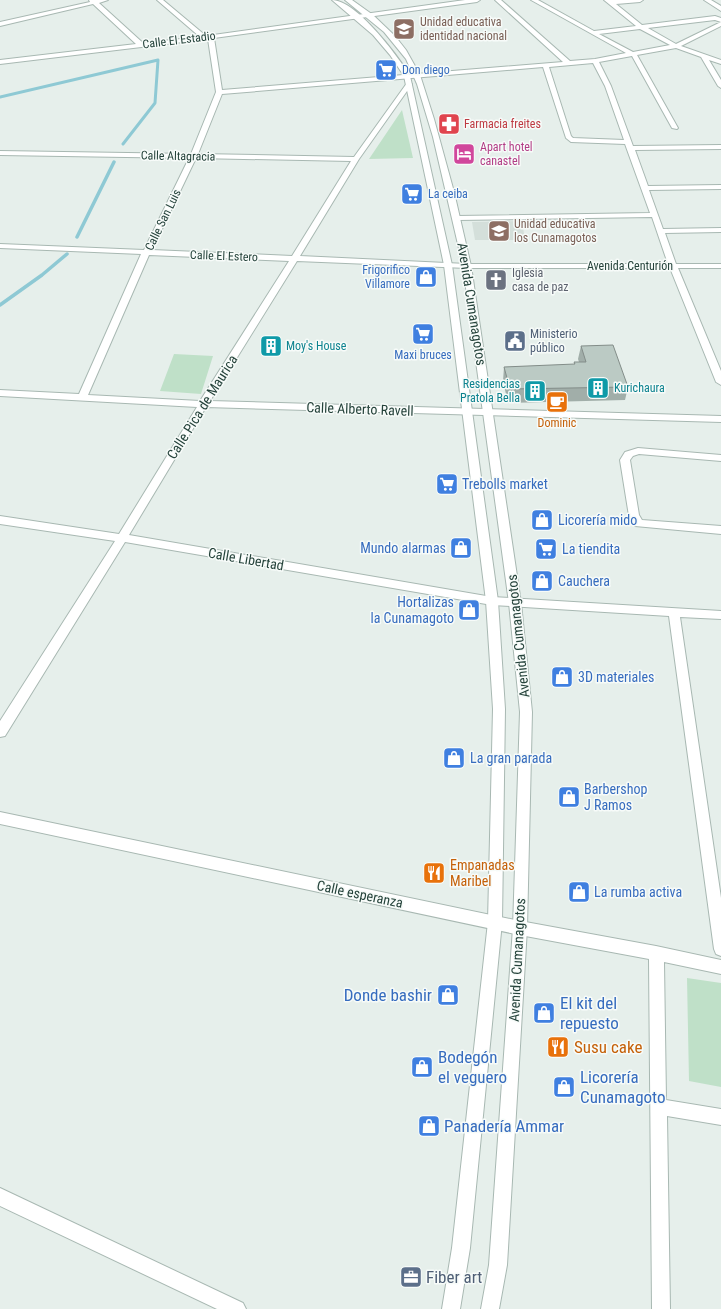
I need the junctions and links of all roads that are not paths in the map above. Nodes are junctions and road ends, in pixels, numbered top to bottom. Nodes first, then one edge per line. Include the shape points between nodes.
1 (105, 0) edge
2 (160, 0) edge
3 (335, 0) edge
4 (348, 0) edge
5 (477, 0) edge
6 (498, 0) edge
7 (534, 0) edge
8 (640, 0) edge
9 (707, 0) edge
10 (94, 1) edge
11 (423, 1) edge
12 (609, 2) edge
13 (721, 9) edge
14 (412, 10) junction
15 (363, 16) junction
16 (721, 20) edge
17 (0, 24) edge
18 (721, 24) edge
19 (641, 27) junction
20 (594, 34) junction
21 (207, 37) junction
22 (141, 44) junction
23 (676, 46) junction
24 (634, 54) junction
25 (702, 56) junction
26 (594, 61) junction
27 (0, 62) edge
28 (721, 62) edge
29 (568, 63) junction
30 (544, 65) junction
31 (411, 79) junction
32 (721, 86) edge
33 (219, 92) junction
34 (675, 128) dead end
35 (630, 145) junction
36 (721, 147) edge
37 (0, 153) edge
38 (194, 156) junction
39 (356, 159) junction
40 (721, 187) edge
41 (645, 188) junction
42 (655, 215) junction
43 (457, 218) junction
44 (721, 230) edge
45 (661, 231) junction
46 (0, 246) edge
47 (146, 253) junction
48 (294, 258) junction
49 (448, 265) junction
50 (467, 266) junction
51 (674, 266) junction
52 (721, 266) edge
53 (721, 382) edge
54 (0, 393) edge
55 (82, 398) junction
56 (203, 404) junction
57 (466, 412) junction
58 (489, 413) junction
59 (721, 419) edge
60 (721, 458) edge
61 (0, 520) edge
62 (721, 530) edge
63 (122, 538) junction
64 (492, 600) junction
65 (515, 603) junction
66 (674, 612) junction
67 (721, 615) edge
68 (0, 732) edge
69 (0, 818) edge
70 (495, 922) junction
71 (520, 928) junction
72 (721, 949) edge
73 (656, 953) junction
74 (721, 967) edge
75 (659, 1107) junction
76 (721, 1117) edge
77 (0, 1197) edge
78 (237, 1309) edge
79 (451, 1309) edge
80 (490, 1309) edge
81 (661, 1309) edge

1 - 10 street
2 - 21 street
3 - 15 street, Avenida Cumanagotos
4 - 15 street, Avenida Cumanagotos
5 - 14 street, Calle El Estadio
6 - 29 street
7 - 20 street
8 - 12 street
9 - 13 street
10 - 17 street
10 - 22 street
11 - 14 street
12 - 19 street
14 - 15 street, Calle El Estadio
15 - 21 street, Calle El Estadio
15 - 31 street, Avenida Cumanagotos via 404,51
16 - 19 street via 715,18
18 - 23 street
19 - 20 street
19 - 23 street
20 - 24 street
21 - 22 street, Calle El Estadio
21 - 33 street, Calle San Luis
22 - 27 street, Calle El Estadio
23 - 24 street
23 - 25 street
24 - 26 street
24 - 34 street
25 - 28 street
25 - 32 street
26 - 29 street
26 - 35 street via 608,86
29 - 30 street
30 - 31 street
30 - 35 street via 571,140
31 - 33 street
31 - 39 street, Calle Pica de Maurica
31 - 43 street, Avenida Cumanagotos via 439,145
31 - 49 street, Avenida Cumanagotos
33 - 38 street, Calle San Luis
35 - 36 street
35 - 41 street
37 - 38 street, Calle Altagracia
38 - 39 street, Calle Altagracia
38 - 47 street, Calle San Luis
39 - 48 street, Calle Pica de Maurica
40 - 41 street
41 - 42 street
42 - 43 street
42 - 45 street
43 - 50 street, Avenida Cumanagotos
44 - 45 street
45 - 51 street
46 - 47 street, Calle El Estero
47 - 48 street, Calle El Estero
47 - 55 street, Calle San Luis
48 - 49 street, Calle El Estero
48 - 56 street, Calle Pica de Maurica
49 - 50 street, Avenida Centurión
49 - 57 street, Avenida Cumanagotos
50 - 51 street, Avenida Centurión
50 - 58 street, Avenida Cumanagotos
51 - 52 street, Avenida Centurión
51 - 53 street
54 - 55 street, Calle Alberto Ravell
55 - 56 street, Calle Alberto Ravell
56 - 57 street, Calle Alberto Ravell
56 - 63 street, Calle Pica de Maurica
57 - 58 street, Calle Alberto Ravell
57 - 64 street, Avenida Cumanagotos
58 - 59 street, Calle Alberto Ravell
58 - 65 street, Avenida Cumanagotos
60 - 62 street via 638,451 629,454 625,460 634,516 639,523
61 - 63 street, Calle Libertad
63 - 64 street, Calle Libertad
63 - 68 street, Calle Pica de Maurica
64 - 65 street, Calle Libertad
64 - 70 street, Avenida Cumanagotos via 499,709
65 - 66 street, Calle Libertad
65 - 71 street, Avenida Cumanagotos via 526,712
66 - 67 street, Calle Libertad
66 - 72 street
69 - 70 street, Calle esperanza
70 - 71 street, Calle esperanza
70 - 79 street, Avenida Cumanagotos via 461,1248
71 - 73 street, Calle esperanza
71 - 80 street, Avenida Cumanagotos via 498,1265
73 - 74 street, Calle esperanza
73 - 75 street
75 - 76 street
75 - 81 street
77 - 78 street

